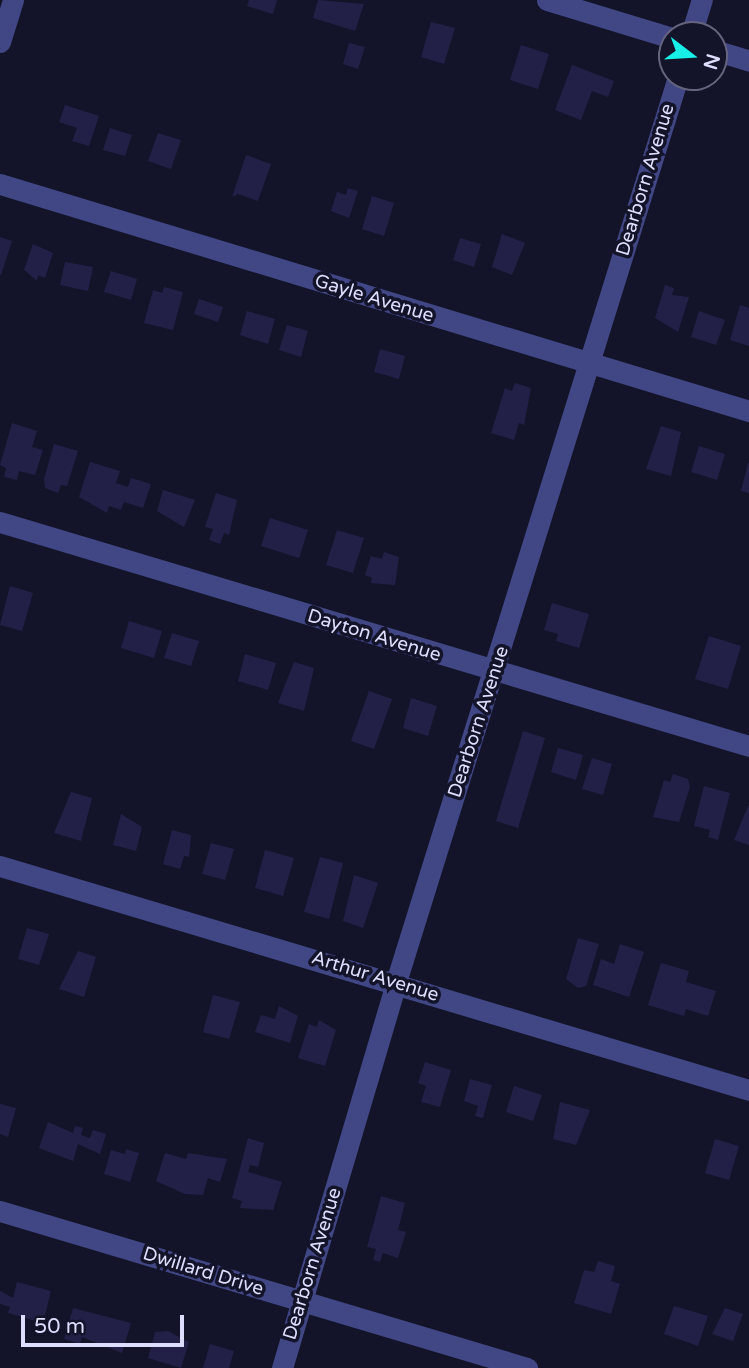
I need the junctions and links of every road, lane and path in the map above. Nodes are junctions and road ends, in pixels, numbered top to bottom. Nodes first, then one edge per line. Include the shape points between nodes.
1 (13, 0) edge
2 (547, 0) edge
3 (702, 0) edge
4 (695, 21) edge
5 (658, 34) edge
6 (0, 42) edge
7 (728, 54) edge
8 (749, 61) edge
9 (674, 91) edge
10 (0, 184) edge
11 (589, 366) junction
12 (749, 411) edge
13 (0, 522) edge
14 (495, 673) junction
15 (749, 746) edge
16 (0, 866) edge
17 (396, 982) junction
18 (749, 1090) edge
19 (0, 1211) edge
20 (303, 1302) junction
21 (282, 1368) edge
22 (527, 1368) edge

1 - 6 street
2 - 5 street
3 - 4 street
7 - 8 street
9 - 11 street, Dearborn Avenue
10 - 11 street, Gayle Avenue
11 - 12 street, Gayle Avenue
11 - 14 street, Dearborn Avenue
13 - 14 street, Dayton Avenue
14 - 15 street, Dayton Avenue
14 - 17 street, Dearborn Avenue
16 - 17 street, Arthur Avenue
17 - 18 street, Arthur Avenue
17 - 20 street, Dearborn Avenue
19 - 20 street, Dwillard Drive
20 - 21 street, Dearborn Avenue
20 - 22 street, Dwillard Drive

